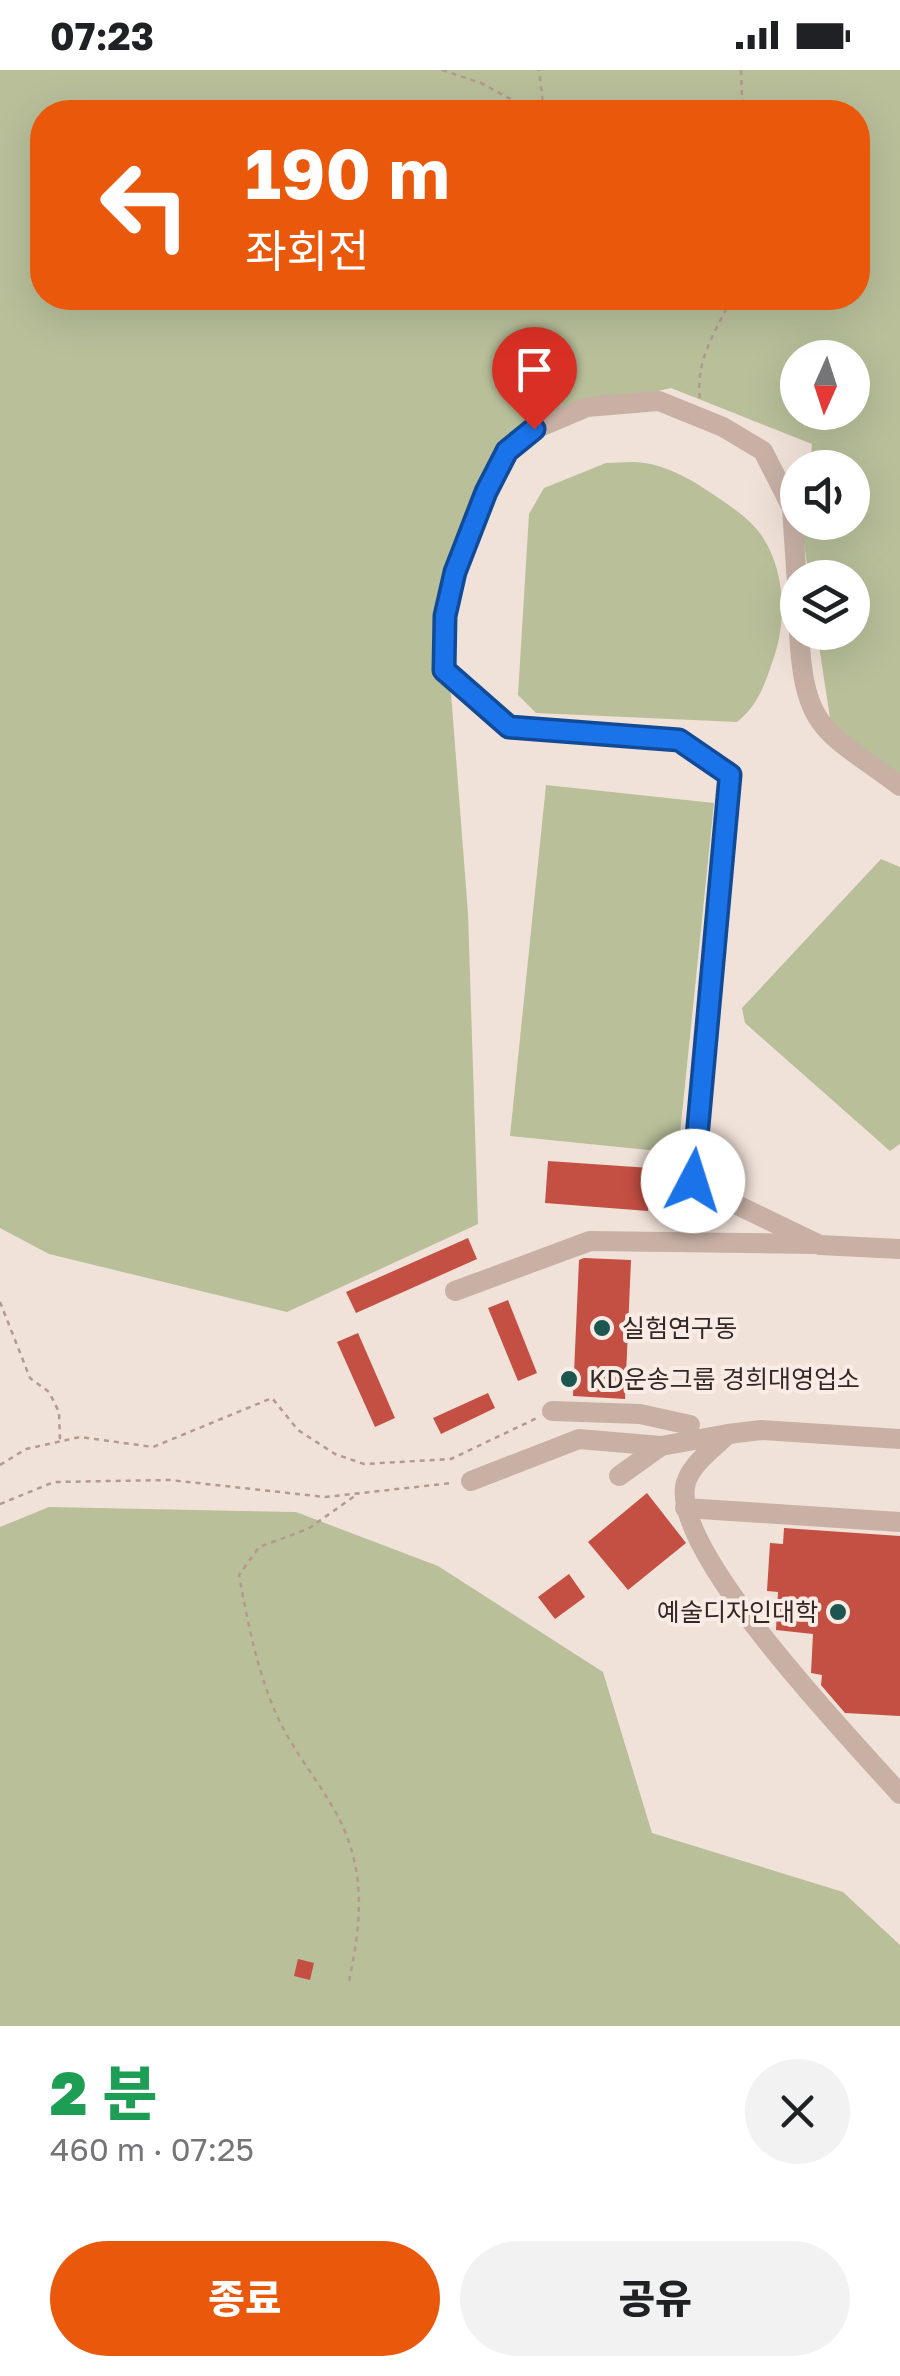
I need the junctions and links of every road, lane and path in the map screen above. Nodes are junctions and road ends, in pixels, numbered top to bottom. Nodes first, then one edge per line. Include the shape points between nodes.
1 (442, 70) edge
2 (539, 70) edge
3 (741, 70) edge
4 (512, 100) edge
5 (543, 100) edge
6 (743, 100) edge
7 (726, 310) edge
8 (703, 419) junction
9 (795, 560) edge
10 (800, 650) edge
11 (900, 786) edge
12 (820, 1245) junction
13 (900, 1249) edge
14 (456, 1291) dead end
15 (0, 1302) edge
16 (552, 1411) joint
17 (690, 1425) dead end
18 (728, 1434) junction
19 (900, 1439) edge
20 (60, 1442) junction
21 (661, 1446) junction
22 (0, 1464) edge
23 (619, 1476) dead end
24 (471, 1481) joint
25 (359, 1493) junction
26 (0, 1504) edge
27 (685, 1508) junction
28 (900, 1522) edge
29 (900, 1794) edge
30 (349, 1980) dead end

1 - 4 path
2 - 5 path
3 - 6 path
7 - 8 path via 698,382
8 - 9 lane via 764,451 792,508
8 - 12 lane via 660,401 588,407 534,429 507,451 455,572 445,616 444,670 509,727 679,740 730,775 693,1181
10 - 11 lane via 816,720
12 - 13 lane
12 - 14 lane via 590,1240
15 - 20 path via 30,1378 49,1392 59,1412
16 - 17 lane via 640,1414
16 - 20 path via 451,1459 364,1464 298,1430 272,1398 153,1446 80,1437
18 - 19 lane
18 - 21 lane
18 - 27 lane via 686,1482
20 - 22 path
21 - 23 lane
21 - 24 lane via 579,1439
24 - 25 path
25 - 26 path via 324,1497 170,1480 54,1482
25 - 30 path via 308,1529 259,1547 239,1575 272,1702 344,1829 361,1924
27 - 28 lane
27 - 29 lane via 704,1553 786,1666

